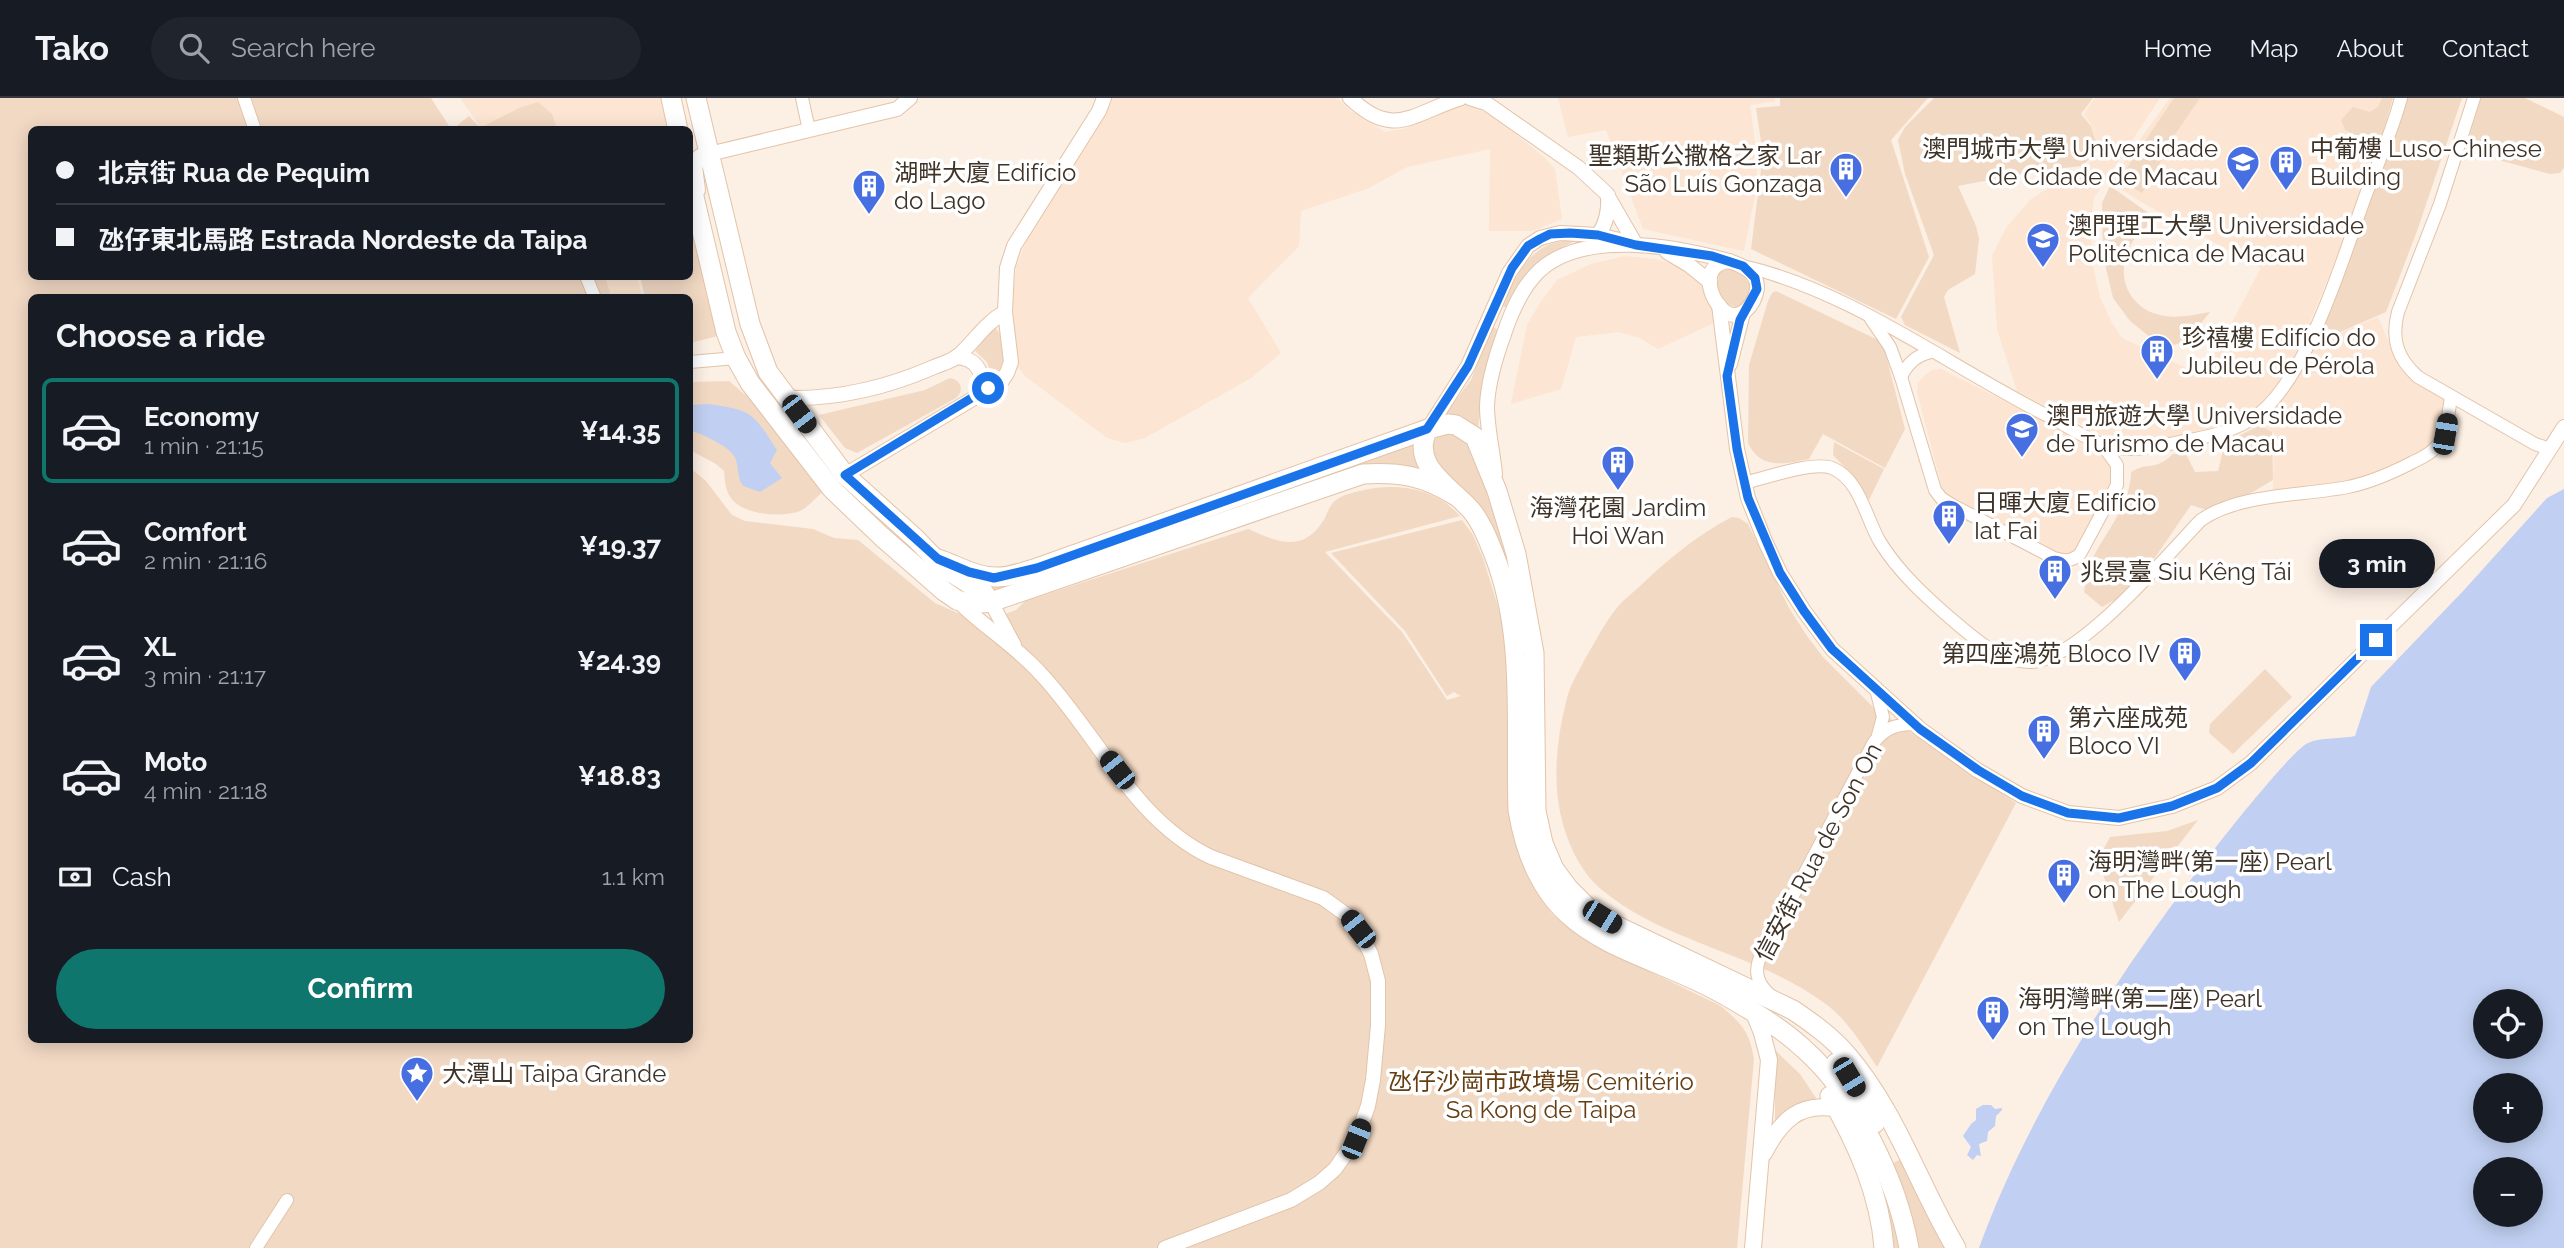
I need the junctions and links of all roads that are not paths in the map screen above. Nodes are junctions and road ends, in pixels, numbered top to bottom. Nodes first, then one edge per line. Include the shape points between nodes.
1 (244, 98) edge
2 (671, 98) edge
3 (696, 98) edge
4 (802, 98) edge
5 (910, 98) edge
6 (1350, 98) edge
7 (1461, 98) edge
8 (1470, 98) edge
9 (2401, 98) edge
10 (2474, 98) edge
11 (1102, 104) edge
12 (254, 126) edge
13 (677, 126) edge
14 (809, 130) junction
15 (709, 155) junction
16 (693, 194) edge
17 (1608, 195) junction
18 (701, 231) junction
19 (1598, 235) junction
20 (1636, 245) junction
21 (1656, 247) junction
22 (1548, 264) junction
23 (1736, 264) junction
24 (1782, 278) junction
25 (1710, 282) junction
26 (1755, 296) junction
27 (1718, 305) junction
28 (1492, 310) junction
29 (1005, 312) junction
30 (1743, 313) junction
31 (1511, 314) junction
32 (1868, 316) junction
33 (1931, 352) junction
34 (956, 357) junction
35 (736, 358) junction
36 (693, 362) edge
37 (1727, 376) junction
38 (1901, 377) junction
39 (976, 396) junction
40 (2451, 397) junction
41 (788, 398) junction
42 (2564, 427) edge
43 (1427, 429) junction
44 (2101, 443) junction
45 (2550, 449) junction
46 (807, 458) junction
47 (845, 475) junction
48 (1744, 483) junction
49 (1497, 491) junction
50 (1456, 496) junction
51 (938, 559) junction
52 (957, 600) junction
53 (991, 603) junction
54 (1016, 650) junction
55 (1876, 688) junction
56 (1916, 724) junction
57 (1874, 742) junction
58 (1754, 993) junction
59 (1776, 1000) junction
60 (1754, 1013) junction
61 (1837, 1109) junction
62 (1760, 1162) junction
63 (1889, 1164) junction
64 (286, 1200) dead end
65 (1953, 1244) edge
66 (256, 1248) edge
67 (1164, 1248) edge
68 (1753, 1248) edge
69 (1884, 1248) edge
70 (1909, 1248) edge
71 (1921, 1248) edge

1 - 12 street
2 - 13 main road
3 - 15 main road
4 - 14 street
5 - 14 street via 897,109
6 - 7 street via 1368,113 1392,122
8 - 17 street via 1486,103 1569,160
9 - 44 street via 2314,334 2285,383 2261,412 2219,435 2138,450
10 - 40 street via 2394,327 2396,348 2405,365
11 - 29 street via 1014,246 1007,268
14 - 15 street
15 - 18 main road via 696,160 693,171 703,213
15 - 41 main road via 750,324 768,372
16 - 18 main road
17 - 19 street via 1607,216
17 - 20 street
18 - 35 main road
19 - 20 street
19 - 22 street
19 - 28 street via 1550,234 1528,246
20 - 21 street
20 - 22 street via 1589,248
21 - 23 street
21 - 25 street
22 - 31 street via 1530,281
23 - 24 street
23 - 25 street via 1716,264
23 - 26 street via 1755,278
24 - 26 street via 1765,285
24 - 32 street via 1819,290
25 - 27 street
26 - 30 street
27 - 30 street via 1730,314
27 - 37 street
28 - 31 street via 1500,319
28 - 43 street via 1468,366
29 - 34 street via 989,321
29 - 39 street via 1011,362 1001,382
30 - 37 street
31 - 49 street via 1487,407
32 - 33 street
32 - 38 street via 1890,348
33 - 38 street via 1913,362
33 - 44 street
34 - 39 street via 970,360 980,369 982,383
34 - 41 street via 879,387 831,398
35 - 36 street
35 - 46 main road
37 - 48 street
38 - 44 street via 1941,498 2065,561 2080,554 2117,485 2117,465
39 - 47 street
40 - 45 street
40 - 48 street via 2445,434 2426,456 2361,484 2212,512 2091,633 2039,662 2026,663 1992,650 1926,595 1887,553 1854,488 1835,469 1818,466
41 - 47 main road
42 - 45 street
43 - 49 main road via 1456,425 1475,437
43 - 50 main road via 1422,448 1426,464
43 - 51 main road via 1006,577 969,572
45 - 56 street via 2514,505 2251,763 2217,788 2172,806 2119,818 2068,813 2022,796
46 - 47 main road
46 - 52 main road via 861,517
47 - 51 main road
48 - 55 street via 1780,573 1804,611 1832,649
49 - 58 main road via 1527,604 1534,653 1536,811 1554,869 1588,908 1617,926
50 - 53 main road via 1407,474 1363,474
50 - 60 main road via 1473,512 1487,537 1508,601 1514,640 1518,810 1539,877 1558,906 1587,931
51 - 53 main road
52 - 53 main road
52 - 54 street
53 - 54 street
54 - 67 street via 1041,673 1169,831 1211,857 1330,902 1358,929 1376,967 1379,996 1373,1080 1363,1122 1346,1155 1319,1183 1291,1200
55 - 56 street
55 - 57 street via 1883,717
56 - 57 street, 信安街 Rua de Son On via 1887,728
57 - 59 street, 信安街 Rua de Son On via 1759,960 1756,975
58 - 59 main road
58 - 63 main road via 1790,1018 1849,1077 1876,1124
59 - 65 main road via 1818,1027 1868,1081
60 - 61 main road via 1805,1061
60 - 62 main road via 1769,1060
60 - 63 main road via 1806,1050
61 - 62 main road via 1814,1108 1791,1117 1777,1129
61 - 69 main road via 1871,1184
62 - 68 main road
63 - 70 main road
63 - 71 main road via 1913,1210
64 - 66 street

